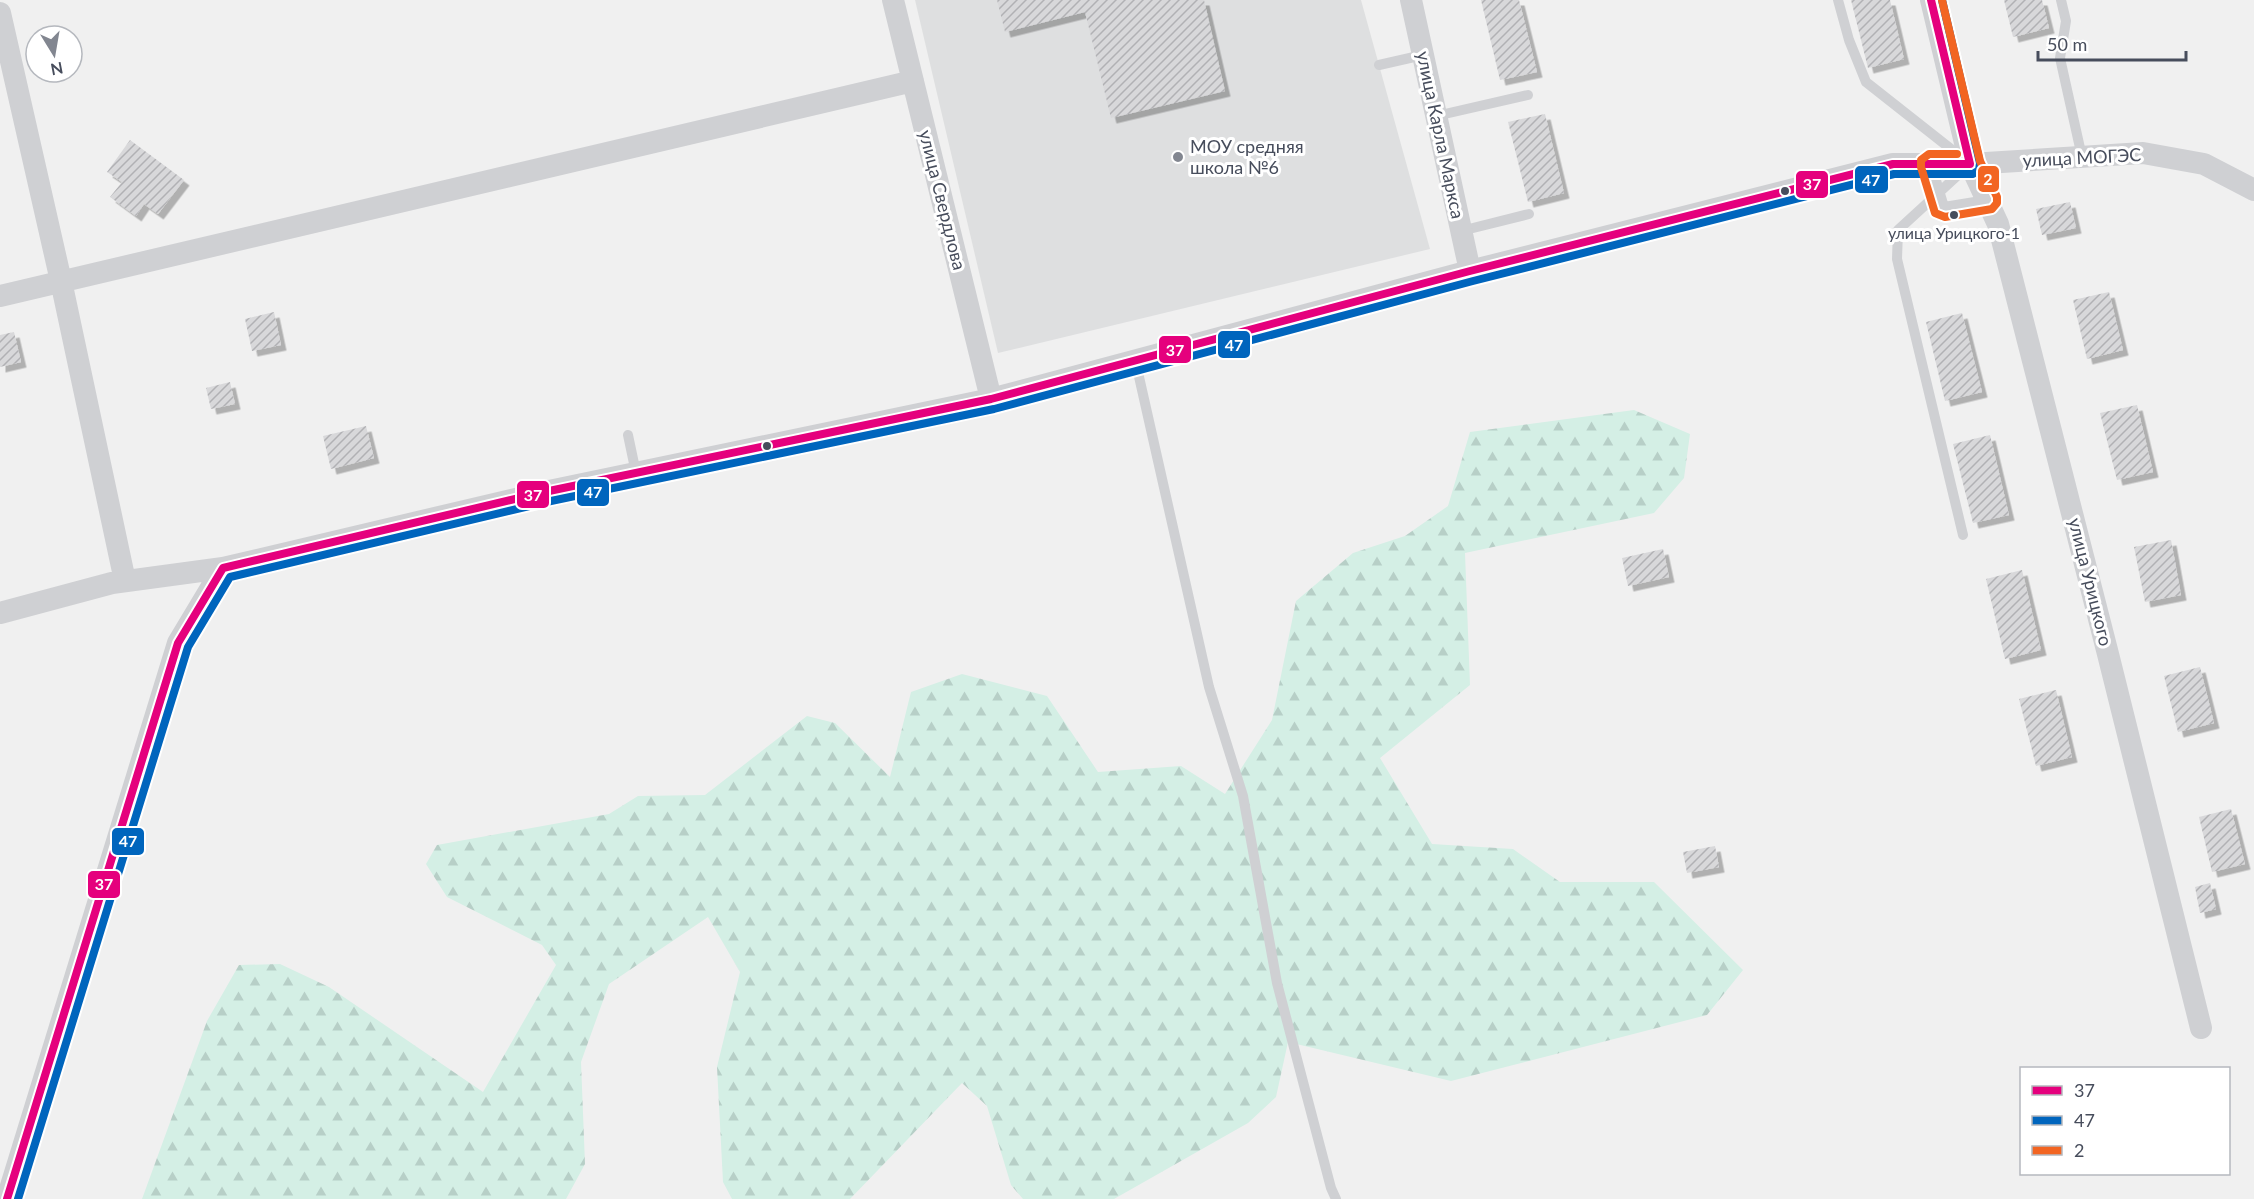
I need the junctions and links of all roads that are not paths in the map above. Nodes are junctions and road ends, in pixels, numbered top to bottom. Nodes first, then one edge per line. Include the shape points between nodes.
1 (893, 0) edge
2 (1411, 0) edge
3 (1838, 0) edge
4 (1931, 0) edge
5 (2061, 0) edge
6 (0, 13) edge
7 (1423, 55) junction
8 (1379, 65) dead end
9 (913, 81) junction
10 (1528, 95) dead end
11 (1436, 116) junction
12 (2082, 157) junction
13 (1931, 164) junction
14 (1970, 164) junction
15 (2254, 190) edge
16 (1939, 191) junction
17 (1987, 200) junction
18 (1529, 214) dead end
19 (1461, 231) junction
20 (1470, 271) junction
21 (61, 281) junction
22 (0, 296) edge
23 (1135, 359) junction
24 (991, 399) junction
25 (628, 435) dead end
26 (636, 473) junction
27 (1963, 535) dead end
28 (223, 568) junction
29 (125, 581) junction
30 (0, 613) edge
31 (2201, 1028) dead end
32 (7, 1199) edge
33 (1336, 1199) edge

1 - 9 street, улица Свердлова
2 - 7 street, улица Карла Маркса
3 - 14 lane via 1866,82
4 - 14 street, улица Урицкого
5 - 12 lane via 2066,21 2060,58
6 - 21 street
7 - 8 lane
7 - 11 street, улица Карла Маркса
9 - 21 street
9 - 24 street, улица Свердлова
10 - 11 lane
11 - 19 street, улица Карла Маркса
12 - 14 street, улица МОГЭС
12 - 15 street, улица МОГЭС via 2143,153 2204,164
13 - 14 street, улица МОГЭС
13 - 16 lane
13 - 20 street, улица МОГЭС via 1893,164
14 - 16 lane
14 - 17 street, улица Урицкого
16 - 17 lane via 1944,207
16 - 27 lane via 1899,230 1897,259
17 - 31 street, улица Урицкого via 1998,224
18 - 19 lane
19 - 20 street, улица Карла Маркса
20 - 23 street, улица МОГЭС
21 - 22 street
21 - 29 street
23 - 24 street, улица МОГЭС
23 - 33 lane via 1209,687 1243,796 1277,983
24 - 26 street, улица МОГЭС
25 - 26 lane
26 - 28 street, улица МОГЭС
28 - 29 street, улица МОГЭС
28 - 32 street via 177,643
29 - 30 street, улица МОГЭС

